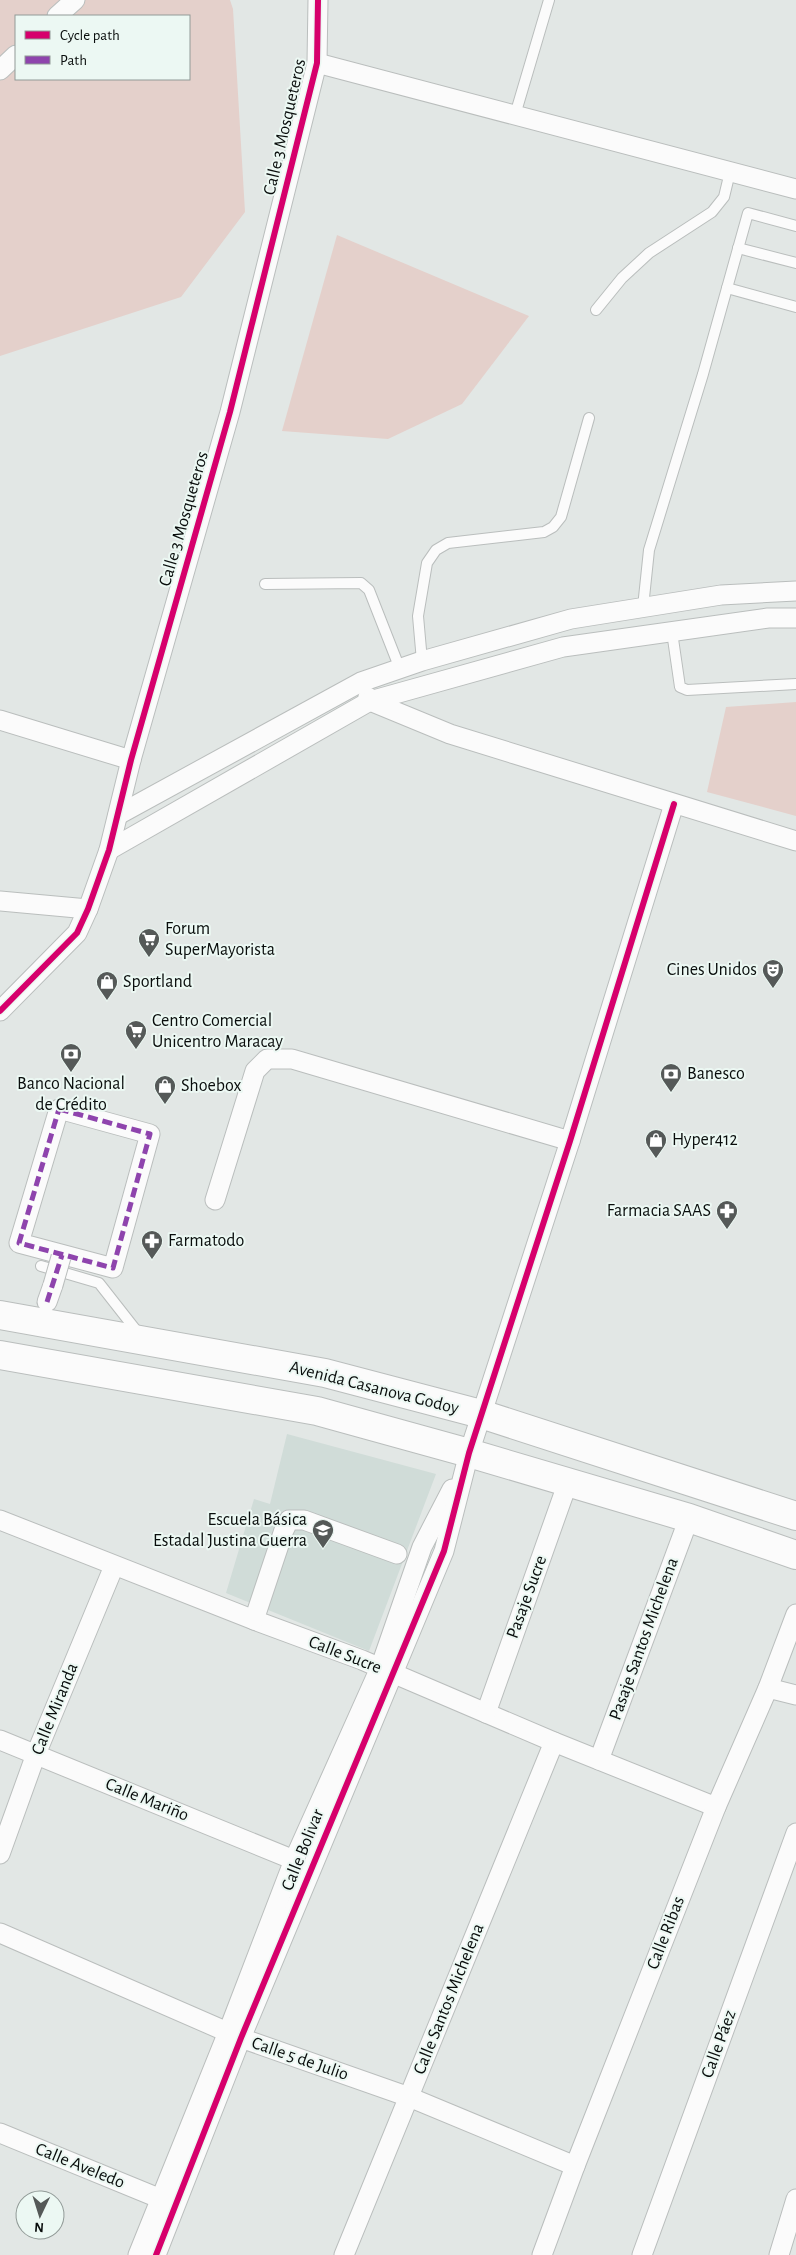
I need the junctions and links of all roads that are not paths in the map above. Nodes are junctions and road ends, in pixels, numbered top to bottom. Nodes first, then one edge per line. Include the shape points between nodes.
1 (75, 0) edge
2 (318, 0) edge
3 (548, 0) edge
4 (58, 15) edge
5 (15, 55) edge
6 (317, 63) junction
7 (0, 70) edge
8 (515, 115) junction
9 (730, 172) junction
10 (796, 189) edge
11 (796, 226) edge
12 (738, 248) junction
13 (796, 263) edge
14 (727, 288) junction
15 (796, 307) edge
16 (596, 310) dead end
17 (589, 418) dead end
18 (265, 584) dead end
19 (796, 591) edge
20 (643, 608) junction
21 (796, 618) edge
22 (672, 632) junction
23 (422, 661) junction
24 (400, 669) junction
25 (361, 682) junction
26 (796, 684) edge
27 (370, 701) junction
28 (0, 720) edge
29 (131, 760) junction
30 (674, 804) junction
31 (118, 815) junction
32 (796, 841) edge
33 (109, 850) junction
34 (0, 901) edge
35 (88, 909) junction
36 (0, 1011) edge
37 (570, 1141) junction
38 (214, 1200) dead end
39 (62, 1256) junction
40 (40, 1266) dead end
41 (50, 1294) dead end
42 (0, 1315) edge
43 (144, 1340) junction
44 (0, 1355) edge
45 (481, 1414) junction
46 (470, 1453) junction
47 (568, 1482) junction
48 (796, 1516) edge
49 (689, 1518) junction
50 (0, 1520) edge
51 (397, 1554) dead end
52 (796, 1555) edge
53 (114, 1566) junction
54 (796, 1614) edge
55 (254, 1620) junction
56 (386, 1670) junction
57 (768, 1688) junction
58 (796, 1696) edge
59 (486, 1713) junction
60 (0, 1740) edge
61 (554, 1742) junction
62 (36, 1754) junction
63 (599, 1760) junction
64 (716, 1806) junction
65 (796, 1832) edge
66 (0, 1854) edge
67 (294, 1860) junction
68 (0, 1933) edge
69 (235, 2035) junction
70 (409, 2097) junction
71 (0, 2133) edge
72 (575, 2166) junction
73 (160, 2199) junction
74 (796, 2199) edge
75 (138, 2255) edge
76 (156, 2255) edge
77 (344, 2255) edge
78 (542, 2255) edge
79 (642, 2255) edge
80 (779, 2255) edge

1 - 4 street
2 - 6 street, Calle 3 Mosqueteros
3 - 8 lane
5 - 7 street
6 - 8 street
6 - 29 street, Calle 3 Mosqueteros via 230,412
8 - 9 street
9 - 10 street
9 - 16 lane via 724,197 712,212 649,253 622,278
11 - 12 lane via 748,214
12 - 13 lane
12 - 14 lane
14 - 15 lane
14 - 20 lane via 649,550
17 - 23 lane via 561,517 553,527 544,532 448,543 436,550 427,563 418,616
18 - 24 lane via 361,583 369,590
19 - 20 street via 721,595
20 - 23 street via 571,619
21 - 22 street via 768,618
22 - 26 lane via 680,687 687,690
22 - 27 street via 562,647
23 - 24 street
24 - 25 street
25 - 27 street
25 - 31 street
27 - 30 street via 450,734
27 - 33 street
28 - 29 street
29 - 31 street, Calle 3 Mosqueteros
30 - 32 street
30 - 37 street, Calle Bolivar
31 - 33 street, Calle 3 Mosqueteros
33 - 35 street, Calle 3 Mosqueteros
34 - 35 street
35 - 36 street, Calle 3 Mosqueteros via 77,933
37 - 38 street via 292,1060 267,1059 255,1070
37 - 45 street, Calle Bolivar
39 - 39 street via 19,1243 59,1109 150,1134 113,1268
39 - 41 street, bridge
40 - 43 lane via 100,1283
42 - 43 street, Avenida Casanova Godoy
43 - 45 street, Avenida Casanova Godoy via 325,1373
44 - 46 street, Avenida Casanova Godoy via 317,1411
45 - 46 street, Calle Bolivar
45 - 48 street, Avenida Casanova Godoy
46 - 47 street, Avenida Casanova Godoy
46 - 56 street, Calle Bolivar via 444,1551
47 - 49 street, Avenida Casanova Godoy
47 - 59 street, Pasaje Sucre
49 - 52 street, Avenida Casanova Godoy
49 - 63 street, Pasaje Santos Michelena
50 - 53 street, Calle Sucre
51 - 55 street via 304,1520 289,1520
53 - 55 street, Calle Sucre
53 - 62 street, Calle Miranda
54 - 57 street, Calle Ribas
55 - 56 street, Calle Sucre
56 - 59 street, Calle Sucre
56 - 67 street, Calle Bolivar
56 - 69 street, Calle Bolivar
57 - 58 street
57 - 64 street, Calle Ribas
59 - 61 street, Calle Sucre
60 - 62 street, Calle Mariño
61 - 63 street, Calle Sucre
61 - 70 street, Calle Santos Michelena
62 - 66 street, Calle Miranda
62 - 67 street, Calle Mariño
63 - 64 street, Calle Sucre
64 - 72 street, Calle Ribas
65 - 79 street, Calle Páez
67 - 69 street, Calle Bolivar
68 - 69 street, Calle 5 de Julio
69 - 70 street, Calle 5 de Julio
69 - 73 street, Calle Bolivar
69 - 76 street, Calle Bolivar
70 - 72 street, Calle 5 de Julio
70 - 77 street, Calle Santos Michelena
71 - 73 street, Calle Aveledo
72 - 78 street, Calle Ribas
73 - 75 street, Calle Bolivar
74 - 80 street

